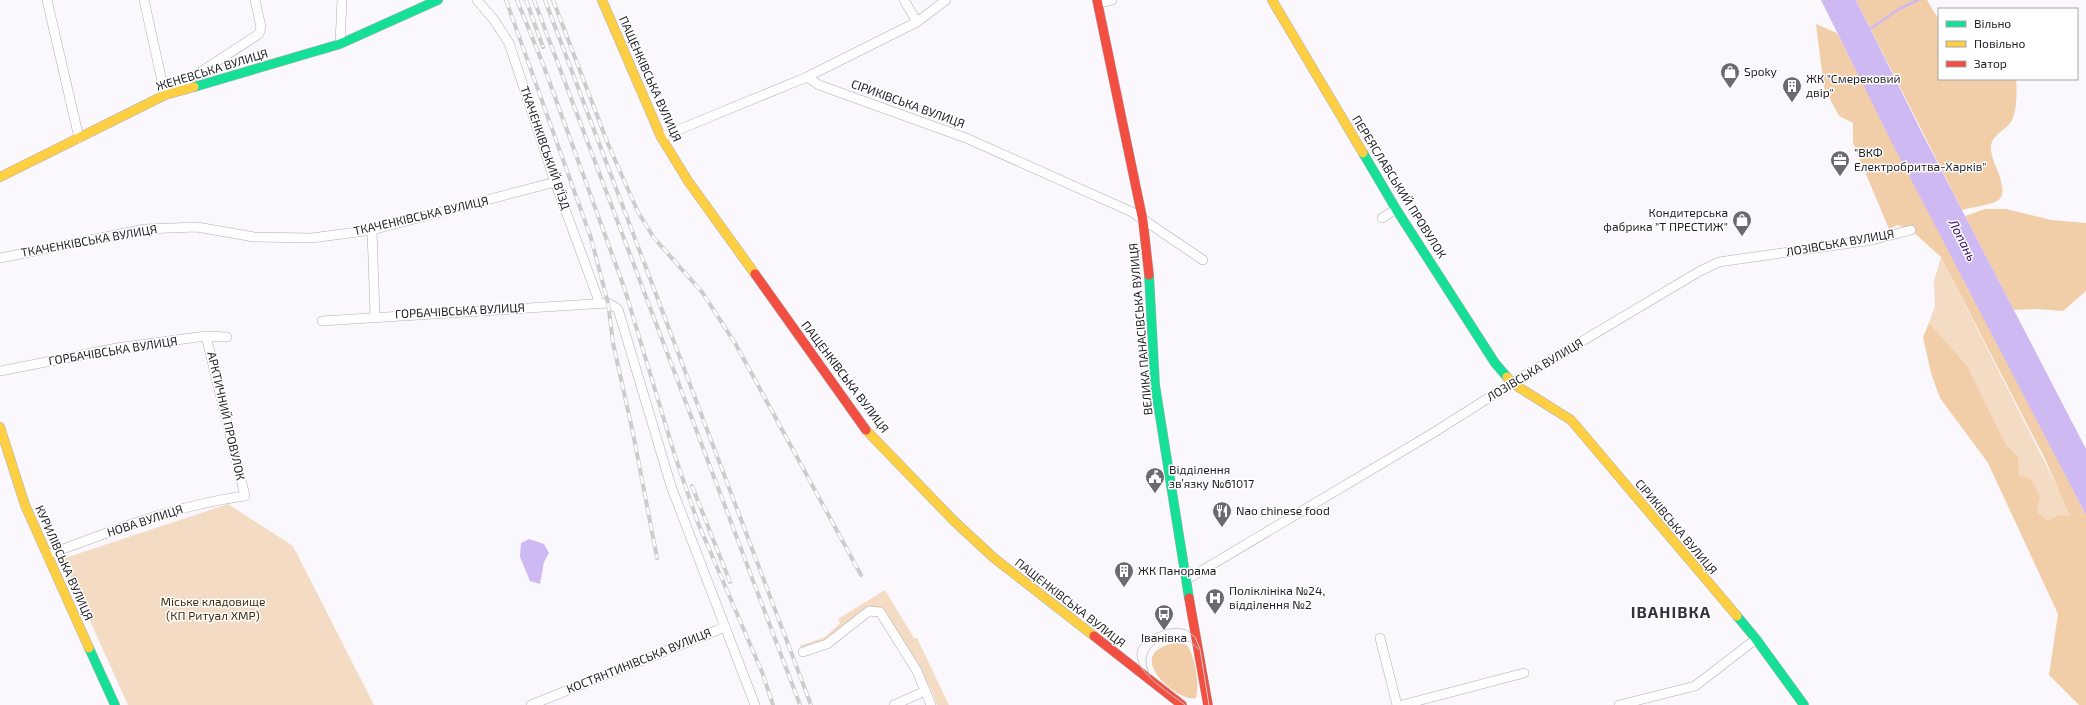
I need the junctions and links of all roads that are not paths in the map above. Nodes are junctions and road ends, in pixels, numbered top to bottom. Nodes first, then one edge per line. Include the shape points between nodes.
1 (47, 0) edge
2 (144, 0) edge
3 (255, 0) edge
4 (342, 0) edge
5 (438, 0) edge
6 (477, 0) edge
7 (602, 0) edge
8 (904, 0) edge
9 (946, 0) edge
10 (1112, 0) edge
11 (1272, 0) edge
12 (1097, 1) edge
13 (917, 22) junction
14 (340, 44) junction
15 (807, 77) junction
16 (165, 95) junction
17 (661, 137) junction
18 (79, 138) junction
19 (0, 177) edge
20 (555, 182) junction
21 (1396, 209) junction
22 (1382, 218) dead end
23 (1144, 221) junction
24 (372, 230) junction
25 (1911, 230) dead end
26 (0, 258) edge
27 (1203, 260) dead end
28 (598, 304) junction
29 (375, 316) junction
30 (322, 321) dead end
31 (206, 336) junction
32 (227, 337) dead end
33 (0, 371) edge
34 (1512, 383) junction
35 (0, 427) edge
36 (245, 496) joint
37 (47, 555) junction
38 (1186, 580) junction
39 (725, 627) junction
40 (1380, 638) dead end
41 (1756, 639) junction
42 (803, 652) dead end
43 (1524, 673) dead end
44 (925, 691) junction
45 (1636, 703) edge
46 (114, 705) edge
47 (531, 705) edge
48 (754, 705) edge
49 (894, 705) edge
50 (931, 705) edge
51 (1182, 705) edge
52 (1208, 705) edge
53 (1397, 705) edge
54 (1402, 705) edge
55 (1619, 705) edge
56 (1804, 705) edge

1 - 18 street
2 - 16 street
3 - 16 street via 261,27 259,34
4 - 14 street
5 - 14 street, ЖЕНЕВСЬКА ВУЛИЦЯ
6 - 20 street, ТКАЧЕНКІВСЬКИЙ В'ЇЗД via 509,43
7 - 17 street, ПАЩЕНКІВСЬКА ВУЛИЦЯ
8 - 13 street
9 - 13 street
10 - 12 street
11 - 21 street, ПЕРЕЯСЛАВСЬКИЙ ПРОВУЛОК
12 - 23 street, ВЕЛИКА ПАНАСІВСЬКА ВУЛИЦЯ
13 - 15 street
14 - 16 street, ЖЕНЕВСЬКА ВУЛИЦЯ
15 - 17 street
15 - 23 street, СІРИКІВСЬКА ВУЛИЦЯ via 819,85 966,138 1132,212
16 - 18 street, ЖЕНЕВСЬКА ВУЛИЦЯ
17 - 51 street, ПАЩЕНКІВСЬКА ВУЛИЦЯ via 688,181 865,428 954,521 994,558
18 - 19 street, ЖЕНЕВСЬКА ВУЛИЦЯ
20 - 24 street, ТКАЧЕНКІВСЬКА ВУЛИЦЯ
20 - 28 street, ТКАЧЕНКІВСЬКИЙ В'ЇЗД
21 - 22 street
21 - 34 street, ПЕРЕЯСЛАВСЬКИЙ ПРОВУЛОК via 1495,363
23 - 27 street, СІРИКІВСЬКА ВУЛИЦЯ
23 - 38 street, ВЕЛИКА ПАНАСІВСЬКА ВУЛИЦЯ via 1155,385
24 - 26 street, ТКАЧЕНКІВСЬКА ВУЛИЦЯ via 312,238 254,236 197,227 145,229
24 - 29 street
25 - 34 street, ЛОЗІВСЬКА ВУЛИЦЯ via 1872,240 1719,262
28 - 29 street, ГОРБАЧІВСЬКА ВУЛИЦЯ
28 - 39 street, ГОРБАЧІВСЬКА ВУЛИЦЯ via 608,303 618,309 671,486
29 - 30 street, ГОРБАЧІВСЬКА ВУЛИЦЯ
31 - 32 street, ГОРБАЧІВСЬКА ВУЛИЦЯ
31 - 33 street, ГОРБАЧІВСЬКА ВУЛИЦЯ via 117,348
31 - 36 street, АРКТИЧНИЙ ПРОВУЛОК
34 - 38 street, ЛОЗІВСЬКА ВУЛИЦЯ
34 - 41 street, СІРИКІВСЬКА ВУЛИЦЯ via 1571,420
35 - 37 street, КУРИЛІВСЬКА ВУЛИЦЯ via 25,505
36 - 37 street, НОВА ВУЛИЦЯ via 215,500 144,520
37 - 46 street, КУРИЛІВСЬКА ВУЛИЦЯ
38 - 52 street, ВЕЛИКА ПАНАСІВСЬКА ВУЛИЦЯ
39 - 47 street, КОСТЯНТИНІВСЬКА ВУЛИЦЯ
39 - 48 street, ГОРБАЧІВСЬКА ВУЛИЦЯ
40 - 53 street
41 - 45 street via 1695,686
41 - 56 street, СІРИКІВСЬКА ВУЛИЦЯ
42 - 44 street via 827,644 870,611 880,612 917,671
43 - 54 street
44 - 49 street
44 - 50 street
45 - 55 street

